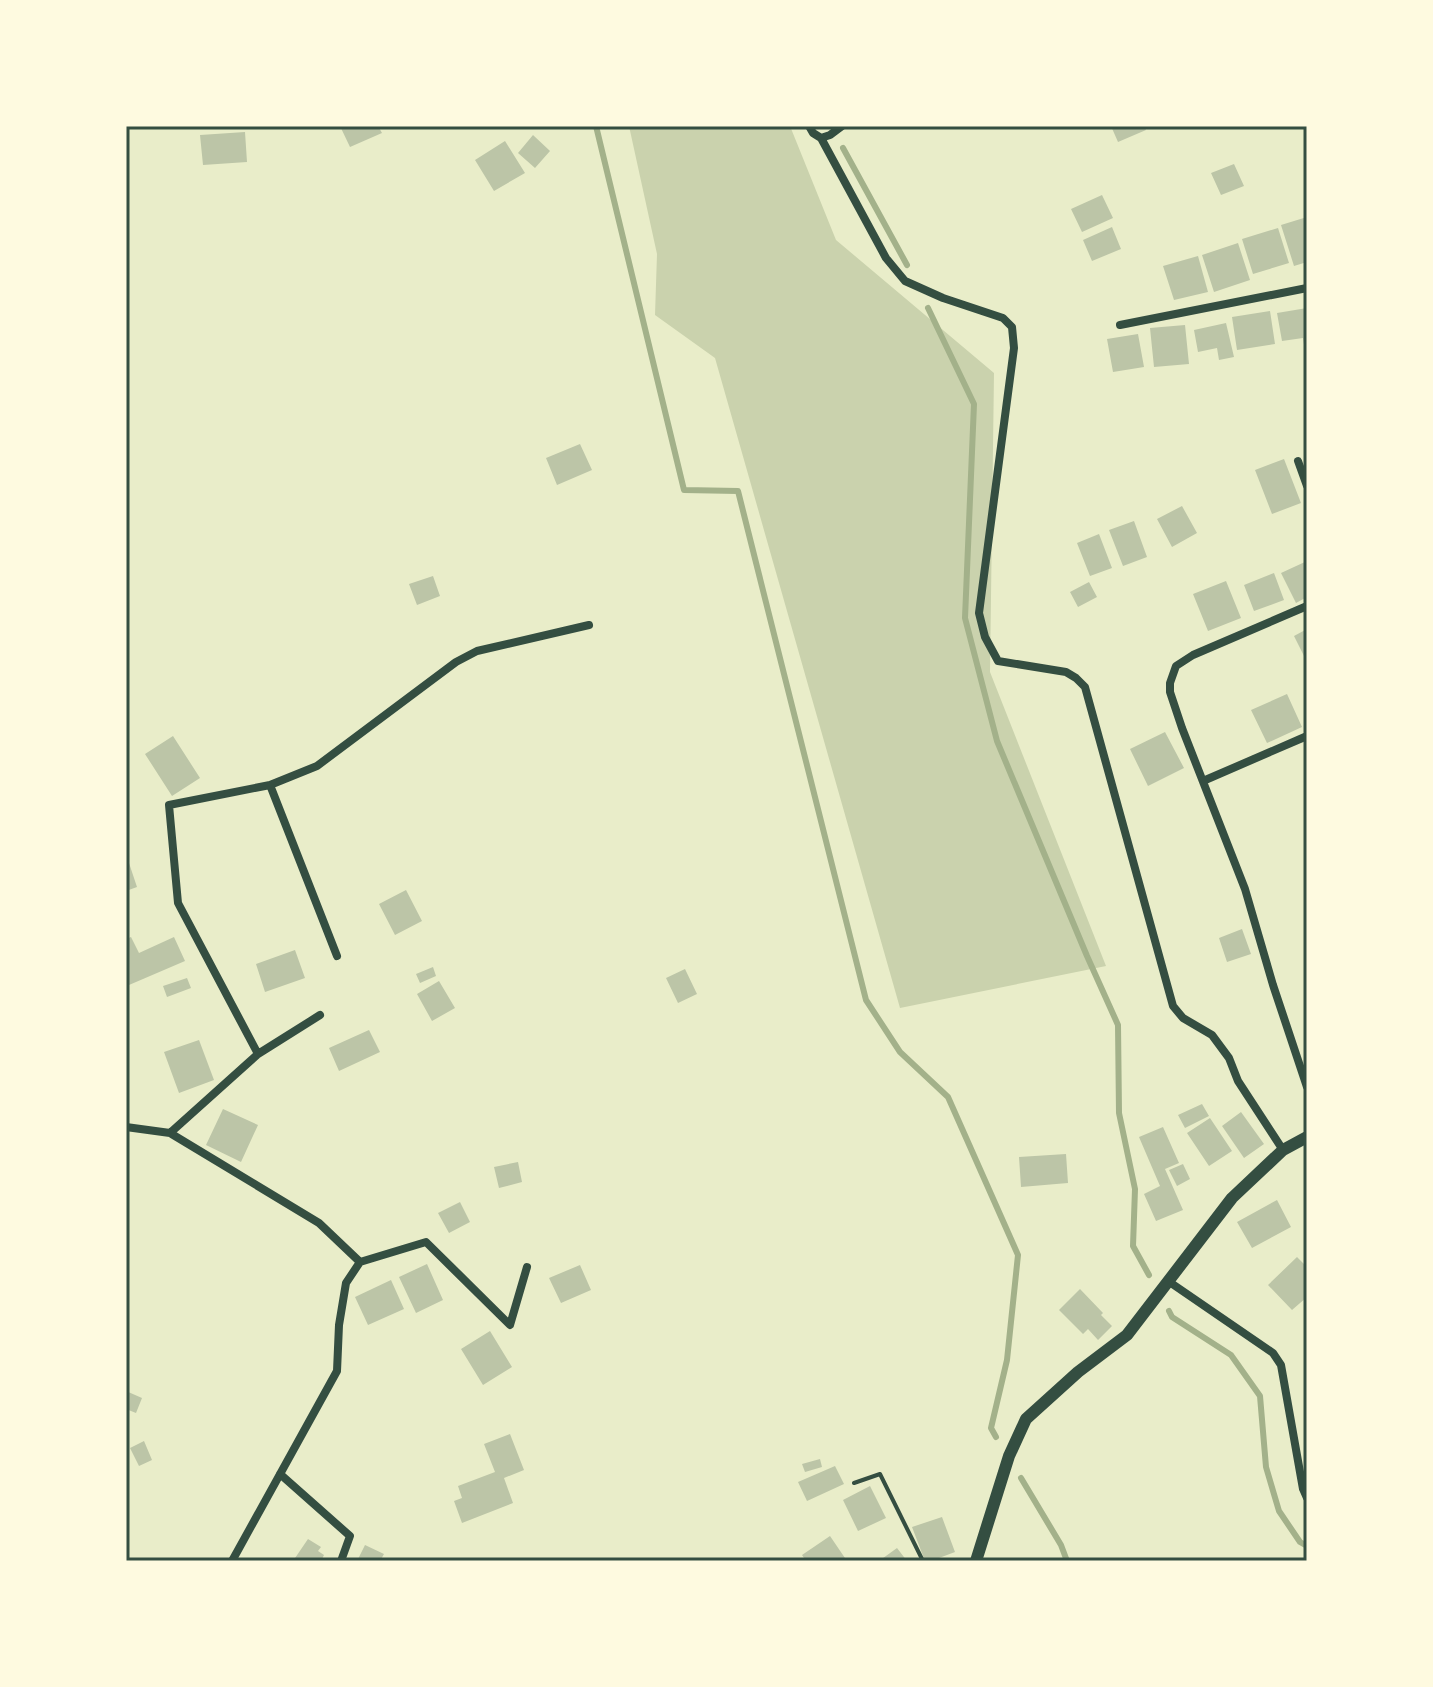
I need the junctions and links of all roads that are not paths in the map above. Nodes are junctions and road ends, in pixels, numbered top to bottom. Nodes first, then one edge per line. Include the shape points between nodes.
1 (809, 126) edge
2 (842, 126) edge
3 (821, 138) junction
4 (1307, 288) edge
5 (1120, 325) dead end
6 (1298, 461) dead end
7 (1307, 486) edge
8 (1307, 606) edge
9 (589, 625) dead end
10 (1307, 736) edge
11 (1203, 781) junction
12 (270, 785) junction
13 (337, 956) dead end
14 (320, 1015) dead end
15 (258, 1054) junction
16 (1307, 1087) edge
17 (126, 1127) edge
18 (170, 1133) junction
19 (1307, 1137) edge
20 (1283, 1150) junction
21 (360, 1262) junction
22 (527, 1267) dead end
23 (1168, 1281) junction
24 (280, 1474) junction
25 (1307, 1498) edge
26 (232, 1561) edge
27 (341, 1561) edge
28 (976, 1561) edge

1 - 3 street
2 - 3 street
3 - 20 street via 886,258 905,281 1003,318 1012,327 1014,348 979,613 985,637 998,661 1066,672 1085,687 1173,1006 1212,1035
4 - 5 street
6 - 7 street
8 - 11 street via 1176,666 1170,692
9 - 12 street via 477,651 317,766
10 - 11 street
11 - 16 street via 1245,889
12 - 13 street
12 - 15 street via 169,805 178,903
14 - 15 street
15 - 18 street
17 - 18 street
18 - 21 street via 319,1223
19 - 20 street
20 - 23 street via 1232,1198
21 - 22 street via 426,1242 510,1325
21 - 24 street via 346,1283 337,1371
23 - 25 street via 1273,1353 1281,1365
23 - 28 street via 1127,1335 1026,1419
24 - 26 street
24 - 27 street via 350,1536

